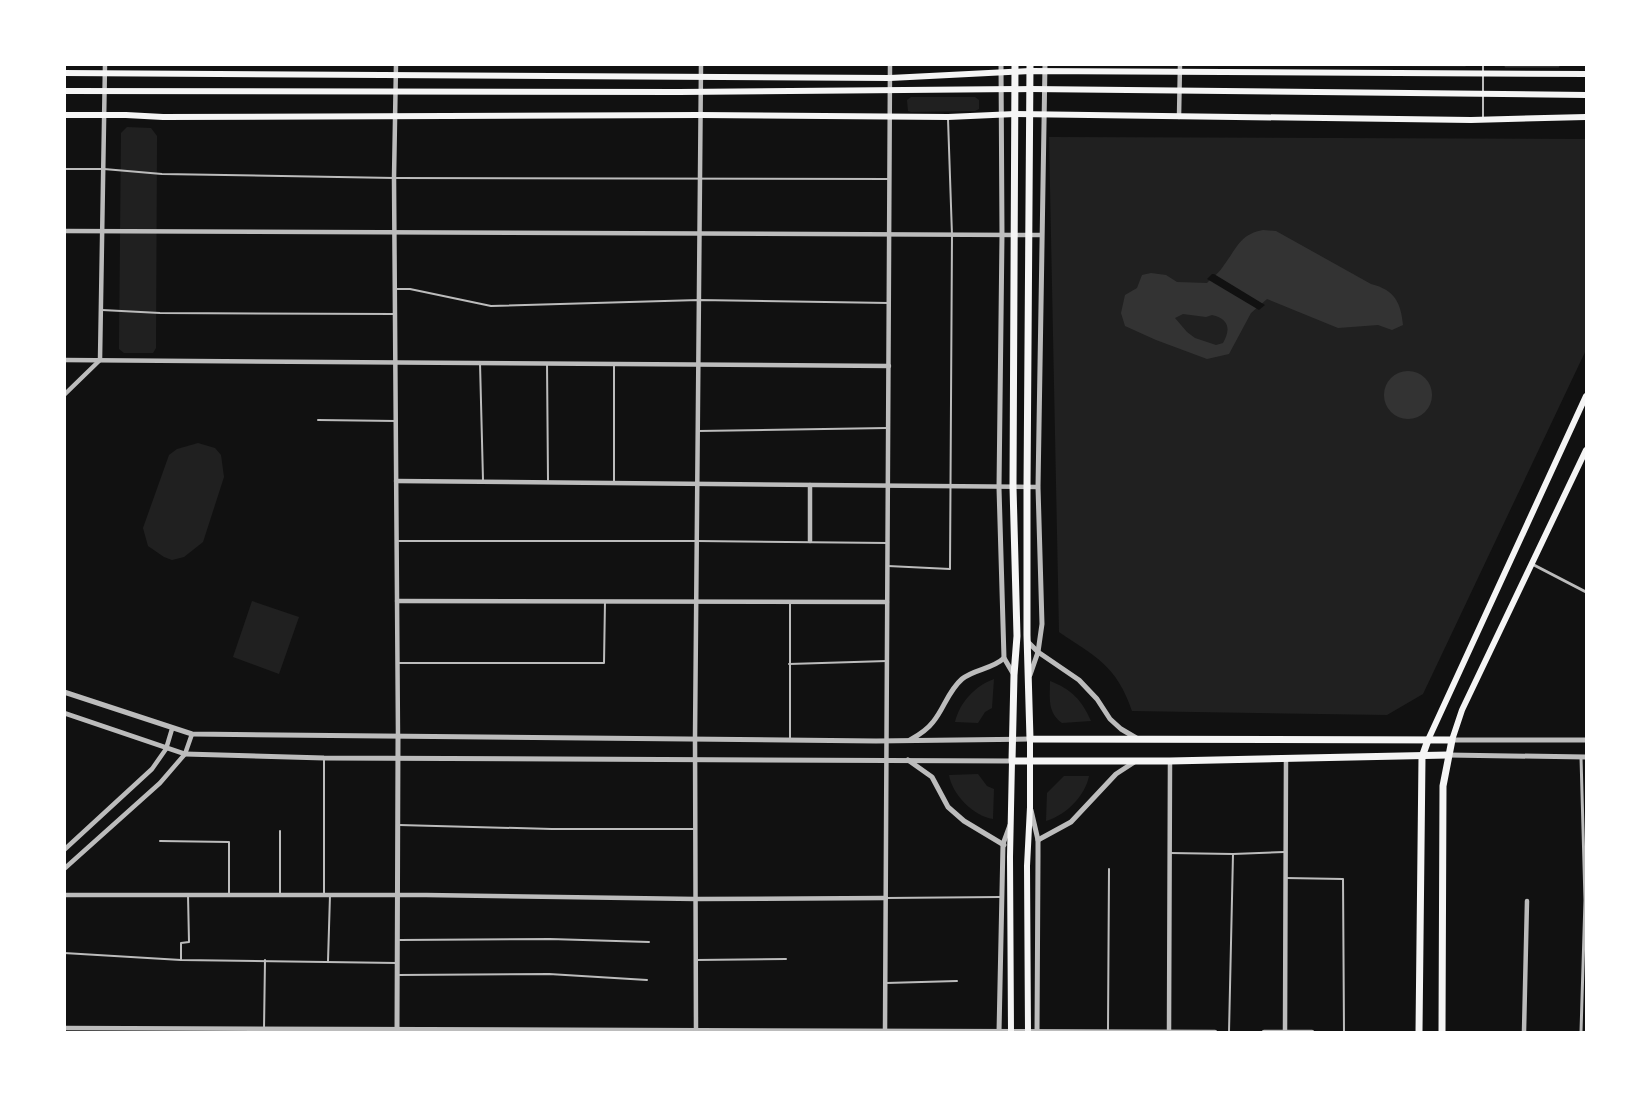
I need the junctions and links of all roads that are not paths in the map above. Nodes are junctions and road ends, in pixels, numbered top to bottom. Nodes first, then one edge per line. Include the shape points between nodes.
1 (105, 64) edge
2 (396, 64) edge
3 (701, 64) edge
4 (890, 64) edge
5 (1180, 64) edge
6 (1483, 64) edge
7 (1001, 68) edge
8 (1015, 68) edge
9 (1030, 68) edge
10 (1045, 68) edge
11 (64, 73) edge
12 (105, 73) junction
13 (1180, 73) junction
14 (1482, 73) junction
15 (1587, 74) edge
16 (396, 75) junction
17 (701, 77) junction
18 (890, 78) junction
19 (1015, 89) junction
20 (1031, 89) junction
21 (1045, 89) junction
22 (1001, 90) junction
23 (64, 91) edge
24 (105, 91) junction
25 (890, 91) junction
26 (1180, 91) junction
27 (396, 92) junction
28 (701, 92) junction
29 (1482, 94) junction
30 (1587, 96) edge
31 (1015, 114) junction
32 (64, 115) edge
33 (700, 115) junction
34 (1000, 115) junction
35 (1031, 115) junction
36 (1045, 115) junction
37 (105, 116) junction
38 (395, 116) junction
39 (890, 117) junction
40 (948, 117) junction
41 (1179, 117) junction
42 (1587, 117) edge
43 (1482, 120) junction
44 (64, 169) edge
45 (104, 169) junction
46 (394, 178) junction
47 (700, 178) junction
48 (890, 179) junction
49 (64, 231) edge
50 (103, 231) junction
51 (395, 232) junction
52 (699, 234) junction
53 (889, 235) junction
54 (952, 235) junction
55 (1002, 235) junction
56 (1015, 235) junction
57 (1028, 235) junction
58 (1041, 236) junction
59 (396, 289) junction
60 (699, 300) junction
61 (889, 303) junction
62 (101, 309) junction
63 (396, 314) junction
64 (64, 360) edge
65 (100, 360) junction
66 (395, 362) junction
67 (480, 363) junction
68 (547, 363) junction
69 (614, 364) junction
70 (699, 364) junction
71 (889, 366) junction
72 (64, 395) edge
73 (1587, 396) edge
74 (318, 420) dead end
75 (396, 421) junction
76 (888, 428) junction
77 (698, 431) junction
78 (1587, 450) edge
79 (396, 481) junction
80 (483, 483) junction
81 (614, 483) junction
82 (548, 484) junction
83 (698, 484) junction
84 (810, 485) junction
85 (890, 486) junction
86 (951, 487) junction
87 (1013, 487) junction
88 (1027, 487) junction
89 (1038, 487) junction
90 (999, 488) junction
91 (697, 541) junction
92 (397, 542) junction
93 (810, 542) junction
94 (888, 543) junction
95 (1532, 564) junction
96 (888, 566) junction
97 (1587, 592) edge
98 (397, 601) junction
99 (605, 601) junction
100 (697, 602) junction
101 (790, 602) junction
102 (887, 602) junction
103 (1028, 642) junction
104 (1038, 652) junction
105 (1004, 658) junction
106 (887, 661) junction
107 (398, 663) junction
108 (789, 664) junction
109 (1014, 675) junction
110 (1030, 675) junction
111 (64, 692) edge
112 (64, 713) edge
113 (172, 729) junction
114 (192, 734) junction
115 (398, 737) junction
116 (696, 739) junction
117 (790, 739) junction
118 (1014, 739) junction
119 (1030, 739) junction
120 (1141, 740) junction
121 (1428, 740) junction
122 (1452, 740) junction
123 (1587, 740) edge
124 (886, 741) junction
125 (909, 741) junction
126 (166, 749) junction
127 (185, 754) junction
128 (1448, 755) junction
129 (398, 757) junction
130 (1422, 757) junction
131 (1584, 757) edge
132 (324, 758) junction
133 (1286, 758) junction
134 (886, 759) junction
135 (907, 759) junction
136 (1012, 760) junction
137 (1138, 760) junction
138 (696, 761) junction
139 (1029, 761) junction
140 (1170, 761) junction
141 (1030, 807) junction
142 (1585, 817) edge
143 (1011, 823) junction
144 (398, 825) junction
145 (696, 829) junction
146 (280, 831) dead end
147 (1038, 840) junction
148 (160, 841) dead end
149 (1003, 844) junction
150 (1010, 849) junction
151 (64, 850) edge
152 (1286, 852) junction
153 (1170, 853) junction
154 (1233, 854) junction
155 (64, 869) edge
156 (1109, 869) dead end
157 (1286, 878) junction
158 (64, 895) edge
159 (188, 895) junction
160 (229, 895) junction
161 (280, 895) junction
162 (327, 895) junction
163 (398, 895) junction
164 (1001, 897) junction
165 (886, 898) junction
166 (696, 899) junction
167 (1586, 900) edge
168 (1527, 901) dead end
169 (398, 940) junction
170 (649, 942) dead end
171 (64, 953) edge
172 (786, 959) dead end
173 (181, 960) junction
174 (265, 960) junction
175 (696, 960) junction
176 (328, 961) junction
177 (398, 963) junction
178 (1584, 969) edge
179 (397, 975) junction
180 (647, 980) dead end
181 (957, 981) dead end
182 (886, 983) junction
183 (64, 1028) edge
184 (264, 1029) junction
185 (91, 1030) edge
186 (397, 1031) edge
187 (696, 1032) edge
188 (799, 1032) edge
189 (885, 1032) edge
190 (938, 1032) edge
191 (999, 1032) edge
192 (1011, 1032) edge
193 (1028, 1032) edge
194 (1037, 1032) edge
195 (1108, 1032) edge
196 (1169, 1032) edge
197 (1215, 1032) edge
198 (1229, 1032) edge
199 (1264, 1032) edge
200 (1285, 1032) edge
201 (1312, 1032) edge
202 (1344, 1032) edge
203 (1419, 1032) edge
204 (1442, 1032) edge
205 (1524, 1032) edge
206 (1581, 1032) edge

1 - 12 street
2 - 16 street
3 - 17 street
4 - 18 street
5 - 13 street
6 - 14 lane
7 - 8 main road
7 - 18 main road
7 - 22 street
8 - 9 main road
8 - 19 main road
9 - 10 main road
9 - 20 main road
10 - 13 main road
10 - 21 street
11 - 12 main road
12 - 16 main road
12 - 24 street
13 - 14 main road
13 - 26 street
14 - 15 main road
14 - 29 lane
16 - 17 main road
16 - 27 street
17 - 18 main road
17 - 28 street
18 - 25 street
19 - 20 main road
19 - 22 main road
19 - 31 main road
20 - 21 main road
20 - 35 main road
21 - 26 main road
21 - 36 street
22 - 25 main road
22 - 34 street
23 - 24 main road
24 - 27 main road
24 - 37 street
25 - 28 main road
25 - 39 street
26 - 29 main road
26 - 41 street
27 - 28 main road
27 - 38 street
28 - 33 street
29 - 30 main road
29 - 43 lane
31 - 34 main road
31 - 35 main road
31 - 56 main road
32 - 37 main road
33 - 38 main road
33 - 39 main road
33 - 47 street
34 - 40 main road
34 - 55 street
35 - 36 main road
35 - 57 main road
36 - 41 main road
36 - 58 street
37 - 38 main road
37 - 45 street
38 - 46 street
39 - 40 main road
39 - 48 street
40 - 54 lane
41 - 43 main road
42 - 43 main road
44 - 45 lane
45 - 46 lane via 162,174
45 - 50 street
46 - 47 lane
46 - 51 street
47 - 48 lane
47 - 52 street
48 - 53 street
49 - 50 street
50 - 51 street
50 - 62 street
51 - 52 street
51 - 59 street
52 - 53 street
52 - 60 street
53 - 54 street
53 - 61 street
54 - 55 street
54 - 86 lane
55 - 56 street
55 - 90 street
56 - 57 street
56 - 87 main road
57 - 58 street
57 - 88 main road
58 - 89 street
59 - 60 lane via 491,306
59 - 63 street
60 - 61 lane
60 - 70 street
61 - 71 street
62 - 63 lane
62 - 65 street
63 - 66 street
64 - 65 street
65 - 66 street
65 - 72 street
66 - 67 street
66 - 75 street
67 - 68 street
67 - 80 lane
68 - 69 street
68 - 82 lane
69 - 70 street
69 - 81 lane
70 - 71 street
70 - 77 street
71 - 76 street
73 - 121 main road
74 - 75 lane
75 - 79 street
76 - 77 lane
76 - 85 street
77 - 83 street
78 - 95 main road
79 - 80 street
79 - 92 street
80 - 82 street
81 - 82 street
81 - 83 street
83 - 84 street
83 - 91 street
84 - 85 street
84 - 93 street
85 - 86 street
85 - 94 street
86 - 90 street
86 - 96 lane via 950,569
87 - 88 street
87 - 90 street
87 - 109 main road via 1017,636
88 - 89 street
88 - 103 main road
89 - 104 street via 1042,624
90 - 105 street
91 - 92 lane
91 - 93 lane
91 - 100 street
92 - 98 street
93 - 94 lane
94 - 96 street
95 - 97 street
95 - 122 main road via 1462,710
96 - 102 street
98 - 99 street
98 - 107 street
99 - 100 street
99 - 107 lane via 604,663
100 - 101 street
100 - 116 street
101 - 102 street
101 - 108 lane
102 - 106 street
103 - 104 street
103 - 110 main road
104 - 110 street
104 - 120 street via 1079,680 1110,719
105 - 109 street
105 - 125 street via 962,679 934,721
106 - 108 lane
106 - 124 street
107 - 115 street
108 - 117 lane
109 - 118 main road
110 - 119 main road
111 - 113 street
112 - 126 street
113 - 114 street
113 - 126 street
114 - 115 street
114 - 127 street
115 - 116 street
115 - 129 street
116 - 117 street
116 - 138 street
117 - 124 street
118 - 119 street
118 - 125 street
118 - 136 main road
119 - 120 main road
119 - 139 main road
120 - 121 main road
121 - 122 main road
121 - 130 main road
122 - 123 street
122 - 128 main road
124 - 125 street
124 - 134 street
126 - 127 street
126 - 151 street via 152,769
127 - 132 street
127 - 155 street via 160,783
128 - 130 main road
128 - 131 street
128 - 204 main road via 1443,786
129 - 132 street
129 - 138 street
129 - 144 street
130 - 133 main road
130 - 203 main road
131 - 142 street
132 - 162 lane
133 - 140 main road
133 - 152 street
134 - 135 street
134 - 138 street
134 - 165 street
135 - 136 street
135 - 149 street via 933,777 948,807
136 - 139 main road
136 - 143 main road
137 - 139 main road
137 - 140 main road
137 - 147 street via 1116,774 1071,822
138 - 145 street
139 - 141 main road
140 - 153 street
141 - 147 street
141 - 193 main road
142 - 167 street
143 - 149 street
143 - 150 main road
144 - 145 lane
144 - 163 street
145 - 166 street
146 - 161 lane
147 - 194 street
148 - 160 lane via 229,842
149 - 150 street
149 - 164 street
150 - 192 main road
152 - 154 lane
152 - 157 street
153 - 154 lane
153 - 196 street
154 - 198 lane
156 - 195 lane
157 - 200 street
157 - 202 lane via 1342,879
158 - 159 street
159 - 160 street
159 - 173 lane via 189,942 181,943
160 - 161 street
161 - 162 street
162 - 163 street
162 - 176 lane
163 - 166 street
163 - 169 street
164 - 165 lane
164 - 191 street
165 - 166 street
165 - 182 street
166 - 175 street
167 - 178 street
168 - 205 street
169 - 170 lane
169 - 177 street
171 - 173 lane
172 - 175 lane
173 - 174 lane
174 - 176 lane
174 - 184 lane
175 - 187 street
176 - 177 lane
177 - 179 street
178 - 206 street
179 - 180 lane via 549,974
179 - 186 street
181 - 182 lane
182 - 189 street
183 - 185 street
184 - 185 street
184 - 186 street
186 - 187 street
187 - 188 street
188 - 189 street
189 - 190 street
190 - 191 street
191 - 192 street
192 - 193 street
193 - 194 street
194 - 195 street
195 - 196 street
196 - 197 street
199 - 200 street
200 - 201 street

